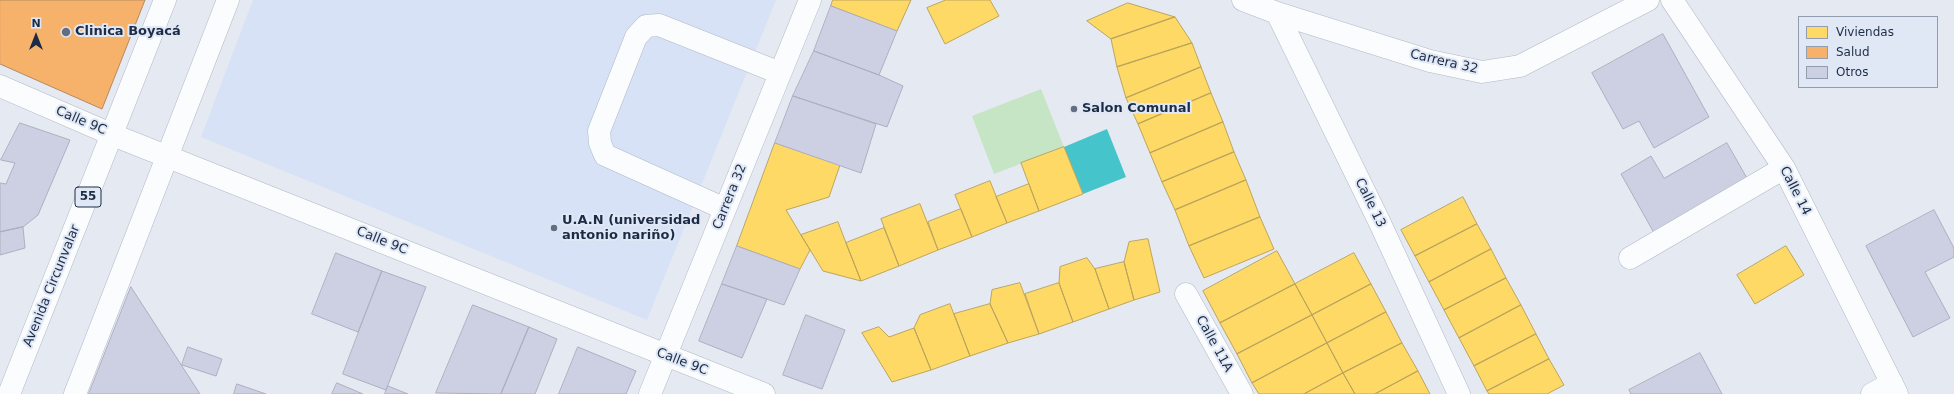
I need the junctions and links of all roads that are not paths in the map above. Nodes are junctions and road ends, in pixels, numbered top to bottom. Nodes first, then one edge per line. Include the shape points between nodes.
1 (165, 0) edge
2 (228, 0) edge
3 (810, 0) edge
4 (1242, 0) edge
5 (1648, 0) edge
6 (1672, 0) edge
7 (1277, 13) junction
8 (780, 73) junction
9 (0, 86) edge
10 (113, 135) junction
11 (168, 156) junction
12 (1784, 168) junction
13 (725, 209) junction
14 (1630, 258) dead end
15 (1186, 294) dead end
16 (666, 356) junction
17 (1895, 389) edge
18 (9, 394) edge
19 (75, 394) edge
20 (650, 394) edge
21 (764, 394) edge
22 (1242, 394) edge
23 (1459, 394) edge
24 (1872, 394) edge

1 - 10 main road, Avenida Circunvalar / 55
2 - 11 main road
3 - 8 main road, Carrera 32
4 - 7 main road, Carrera 32
5 - 7 main road, Carrera 32 via 1520,66 1482,72 1430,61
6 - 12 main road, Calle 14
7 - 23 main road, Calle 13 via 1379,221
8 - 13 main road, Carrera 32
8 - 13 main road via 659,25 646,26 636,37 599,131 605,155
9 - 10 main road, Calle 9C
10 - 11 main road, Calle 9C
10 - 18 main road, Avenida Circunvalar / 55
11 - 16 main road, Calle 9C
11 - 19 main road
12 - 14 main road
12 - 17 main road, Calle 14
13 - 16 main road, Carrera 32
15 - 22 main road, Calle 11A
16 - 20 main road, Carrera 32
16 - 21 main road, Calle 9C
17 - 24 main road

